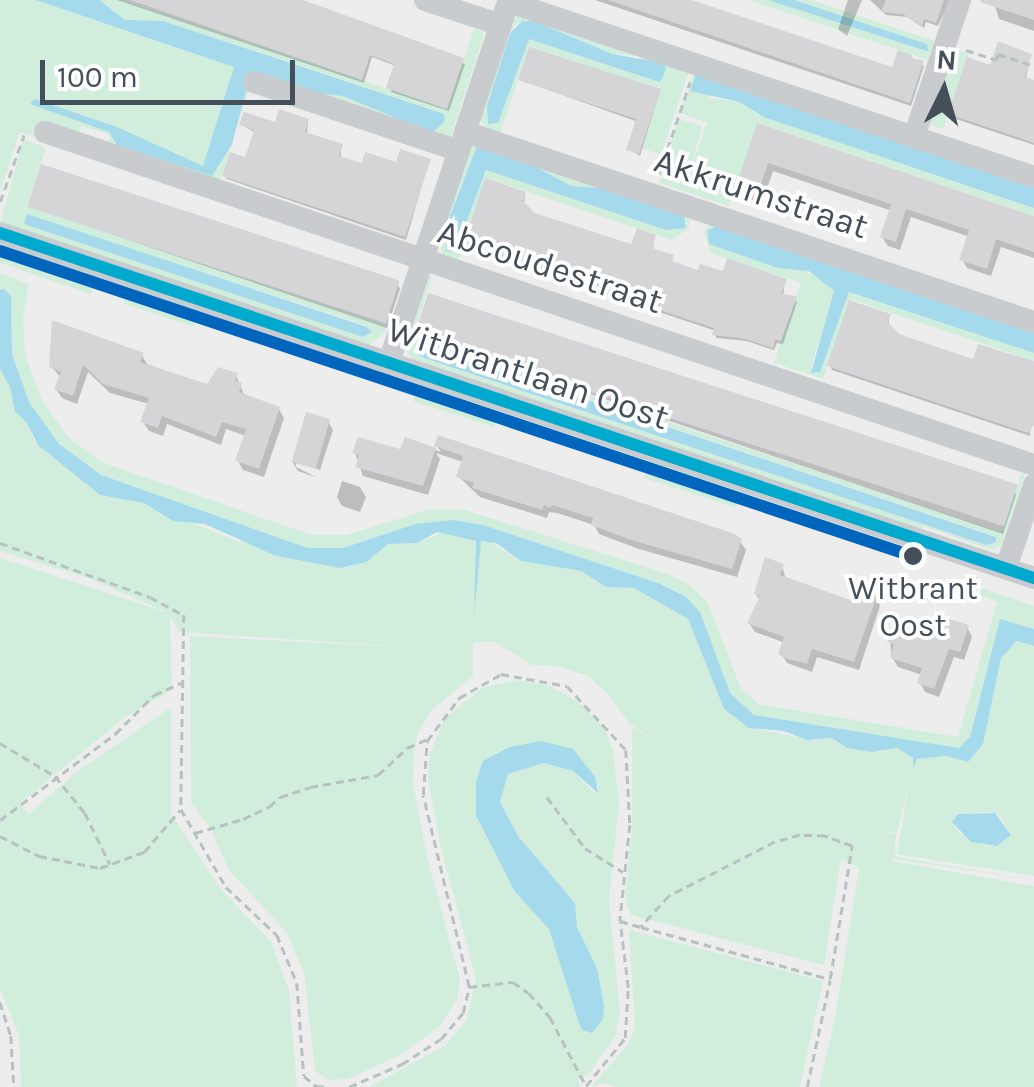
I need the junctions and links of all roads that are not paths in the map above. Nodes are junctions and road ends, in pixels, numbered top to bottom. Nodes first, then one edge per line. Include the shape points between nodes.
1 (425, 0) edge
2 (960, 0) edge
3 (509, 1) edge
4 (501, 25) junction
5 (254, 82) dead end
6 (45, 132) road end
7 (914, 137) junction
8 (462, 142) junction
9 (1034, 177) edge
10 (0, 233) edge
11 (422, 261) junction
12 (1034, 322) edge
13 (388, 365) junction
14 (1034, 465) edge
15 (1034, 485) edge
16 (1006, 568) junction
17 (1034, 578) edge

1 - 4 street
2 - 7 street
3 - 4 street
3 - 7 street
4 - 8 street
5 - 8 street, Akkrumstraat
6 - 11 street, Abcoudestraat
7 - 9 street
8 - 11 street
8 - 12 street, Akkrumstraat via 652,194
10 - 13 street, Witbrantlaan Oost
11 - 13 street
11 - 14 street, Abcoudestraat
13 - 16 street, Witbrantlaan Oost
15 - 16 street
16 - 17 street, Witbrantlaan Oost

